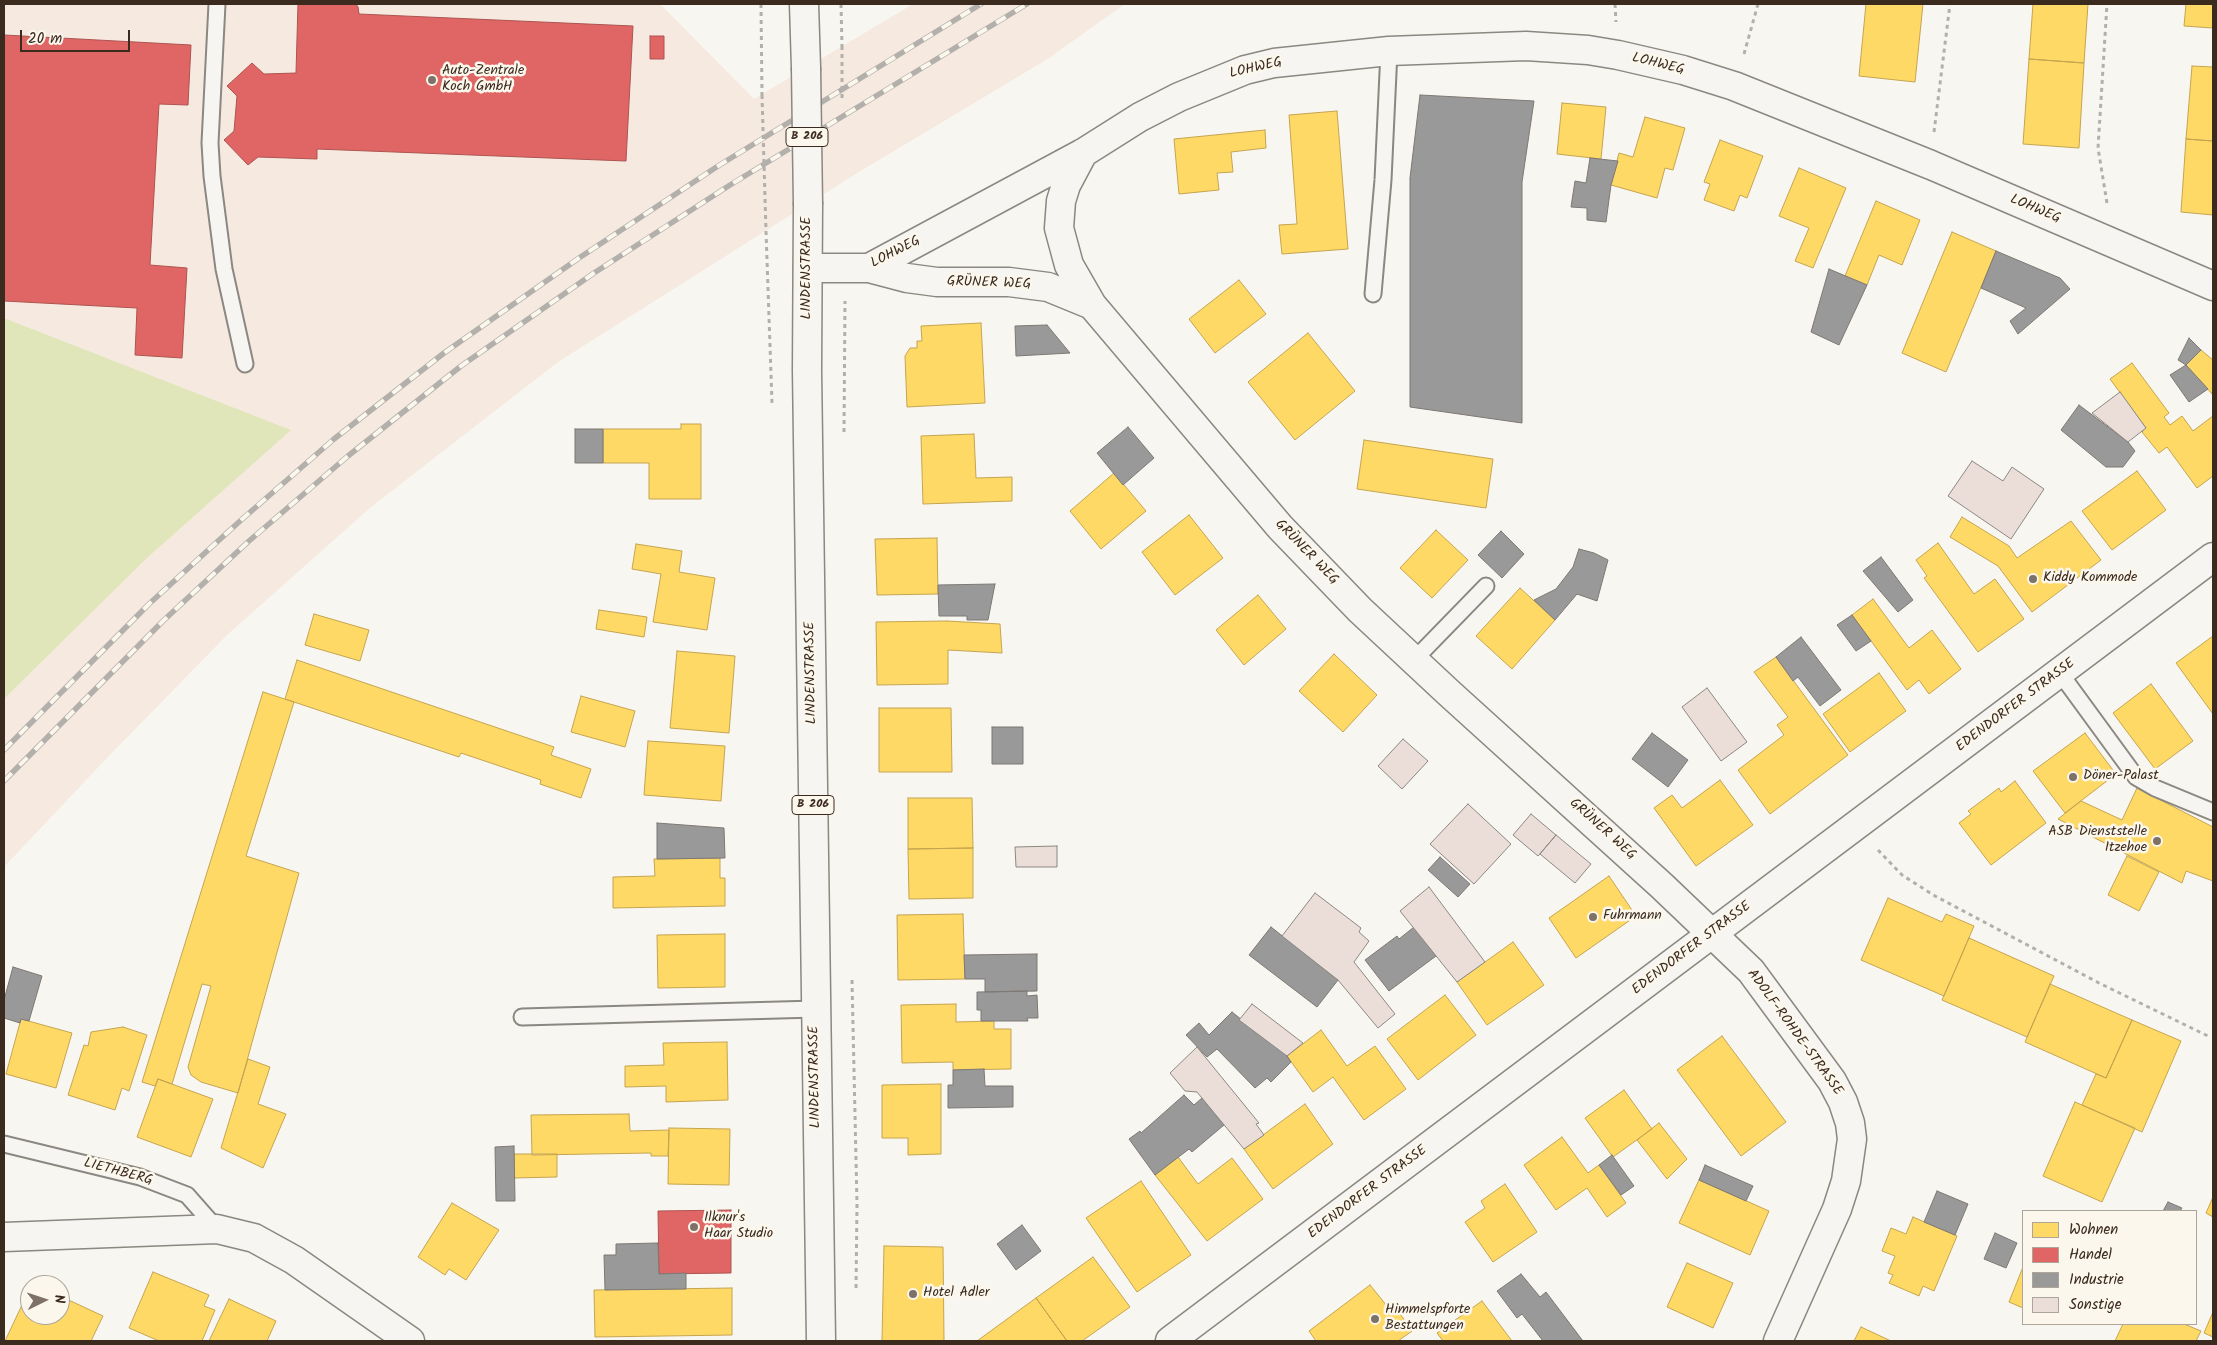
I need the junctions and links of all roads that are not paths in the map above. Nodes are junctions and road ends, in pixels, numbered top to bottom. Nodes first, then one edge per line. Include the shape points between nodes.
1 (217, 4) edge
2 (804, 4) edge
3 (1389, 52) junction
4 (1083, 153) junction
5 (808, 268) junction
6 (857, 268) junction
7 (2213, 286) edge
8 (1373, 294) dead end
9 (1092, 305) junction
10 (245, 364) dead end
11 (2213, 557) edge
12 (1486, 586) dead end
13 (1414, 660) junction
14 (2060, 673) junction
15 (2213, 812) edge
16 (1712, 934) junction
17 (816, 1009) junction
18 (522, 1016) dead end
19 (4, 1144) edge
20 (217, 1229) junction
21 (4, 1237) edge
22 (410, 1341) edge
23 (821, 1341) edge
24 (1170, 1341) edge
25 (1778, 1341) edge

1 - 10 lane via 210,143 212,176 224,269
2 - 5 street, LINDENSTRASSE / B 206, bridge
3 - 4 street, LOHWEG via 1274,63 1245,70 1140,116
3 - 7 street, LOHWEG via 1526,46 1588,50 1683,70 1734,86 1930,165
3 - 8 lane
4 - 6 street, LOHWEG
4 - 9 street via 1063,193 1059,228 1069,265
5 - 6 street, LOHWEG
5 - 17 street, LINDENSTRASSE / B 206
6 - 9 street, GRÜNER WEG via 930,281 1009,282 1048,288
9 - 13 street, GRÜNER WEG via 1280,527 1360,610
11 - 14 street, EDENDORFER STRASSE
12 - 13 lane
13 - 16 street, GRÜNER WEG
14 - 15 lane via 2136,777
14 - 16 street, EDENDORFER STRASSE
16 - 24 street, EDENDORFER STRASSE
16 - 25 street, ADOLF-ROHDE-STRASSE via 1751,971 1827,1074 1843,1102 1850,1123 1850,1159 1843,1190
17 - 18 lane
17 - 23 street, LINDENSTRASSE / B 206
19 - 20 lane, LIETHBERG via 140,1177 187,1195
20 - 21 street
20 - 22 street via 254,1238 294,1260

